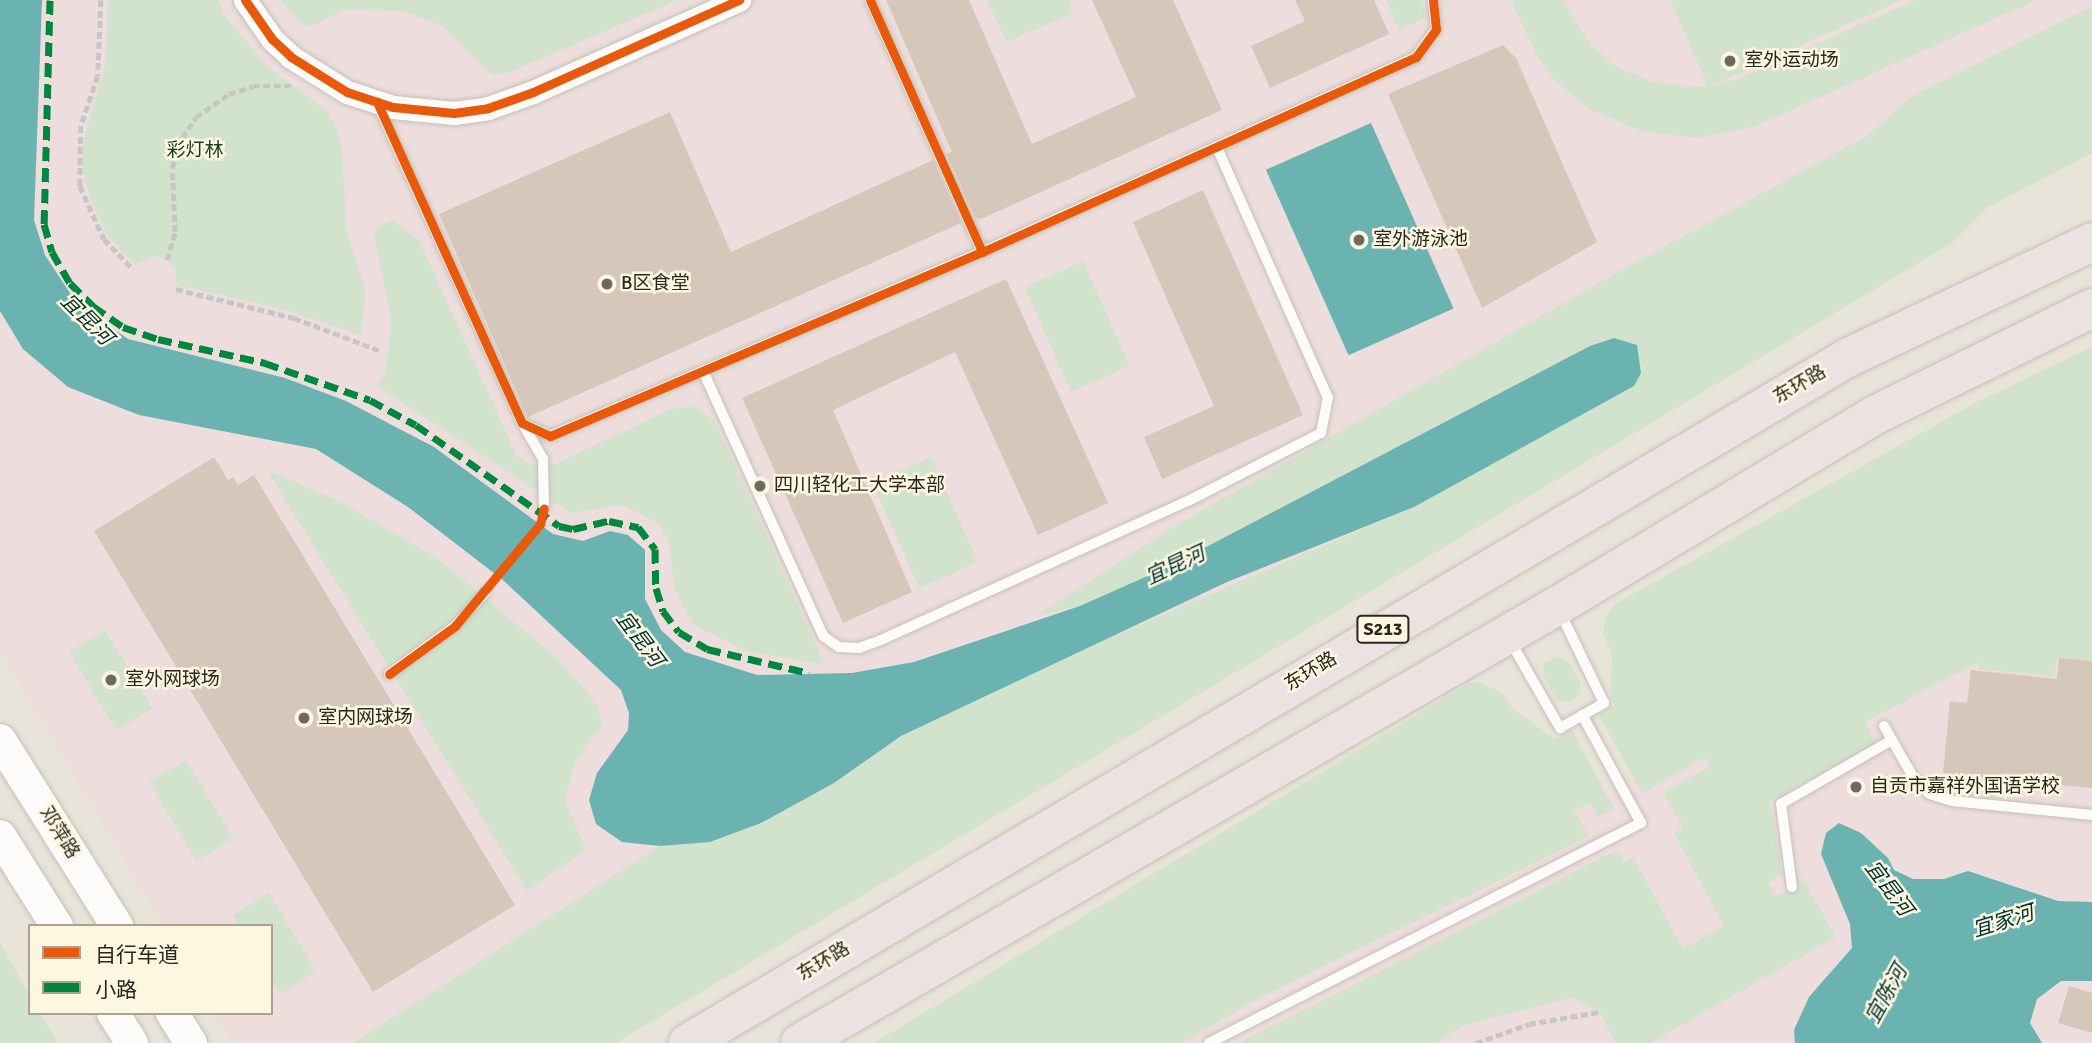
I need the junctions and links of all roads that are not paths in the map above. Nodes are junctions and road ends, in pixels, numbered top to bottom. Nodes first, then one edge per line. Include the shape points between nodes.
1 (245, 0) edge
2 (739, 0) edge
3 (870, 0) edge
4 (1433, 0) edge
5 (377, 102) junction
6 (1217, 147) junction
7 (2092, 242) edge
8 (982, 252) junction
9 (2092, 308) edge
10 (704, 371) junction
11 (522, 423) junction
12 (544, 508) dead end
13 (485, 593) dead end
14 (1557, 606) junction
15 (1506, 634) junction
16 (389, 674) dead end
17 (1582, 715) junction
18 (1884, 726) dead end
19 (0, 740) edge
20 (1892, 740) junction
21 (2092, 815) edge
22 (0, 836) edge
23 (1792, 887) dead end
24 (56, 924) edge
25 (116, 924) edge
26 (114, 1015) edge
27 (173, 1015) edge
28 (132, 1043) edge
29 (191, 1043) edge
30 (688, 1043) edge
31 (800, 1043) edge
32 (1209, 1043) edge

1 - 5 street via 282,48 337,86
2 - 5 street via 488,108 424,111
3 - 8 lane
4 - 6 lane via 1436,29 1416,57
5 - 11 lane
6 - 8 lane
6 - 10 lane via 1328,398 1321,433 1188,501 881,640 859,648 839,647 822,636
7 - 30 highway, 东环路 / S213 via 1847,358
8 - 10 lane
9 - 14 highway via 1875,415
10 - 11 lane via 550,436
11 - 12 lane via 543,459
13 - 16 lane via 455,626
14 - 15 highway
14 - 17 lane via 1604,703
15 - 17 lane via 1560,728
15 - 31 highway
17 - 32 lane via 1641,823
18 - 20 lane
19 - 25 main road, 邓萍路
20 - 21 lane via 1916,782 1940,798
20 - 23 lane via 1781,804
22 - 24 main road
26 - 28 main road
27 - 29 main road

